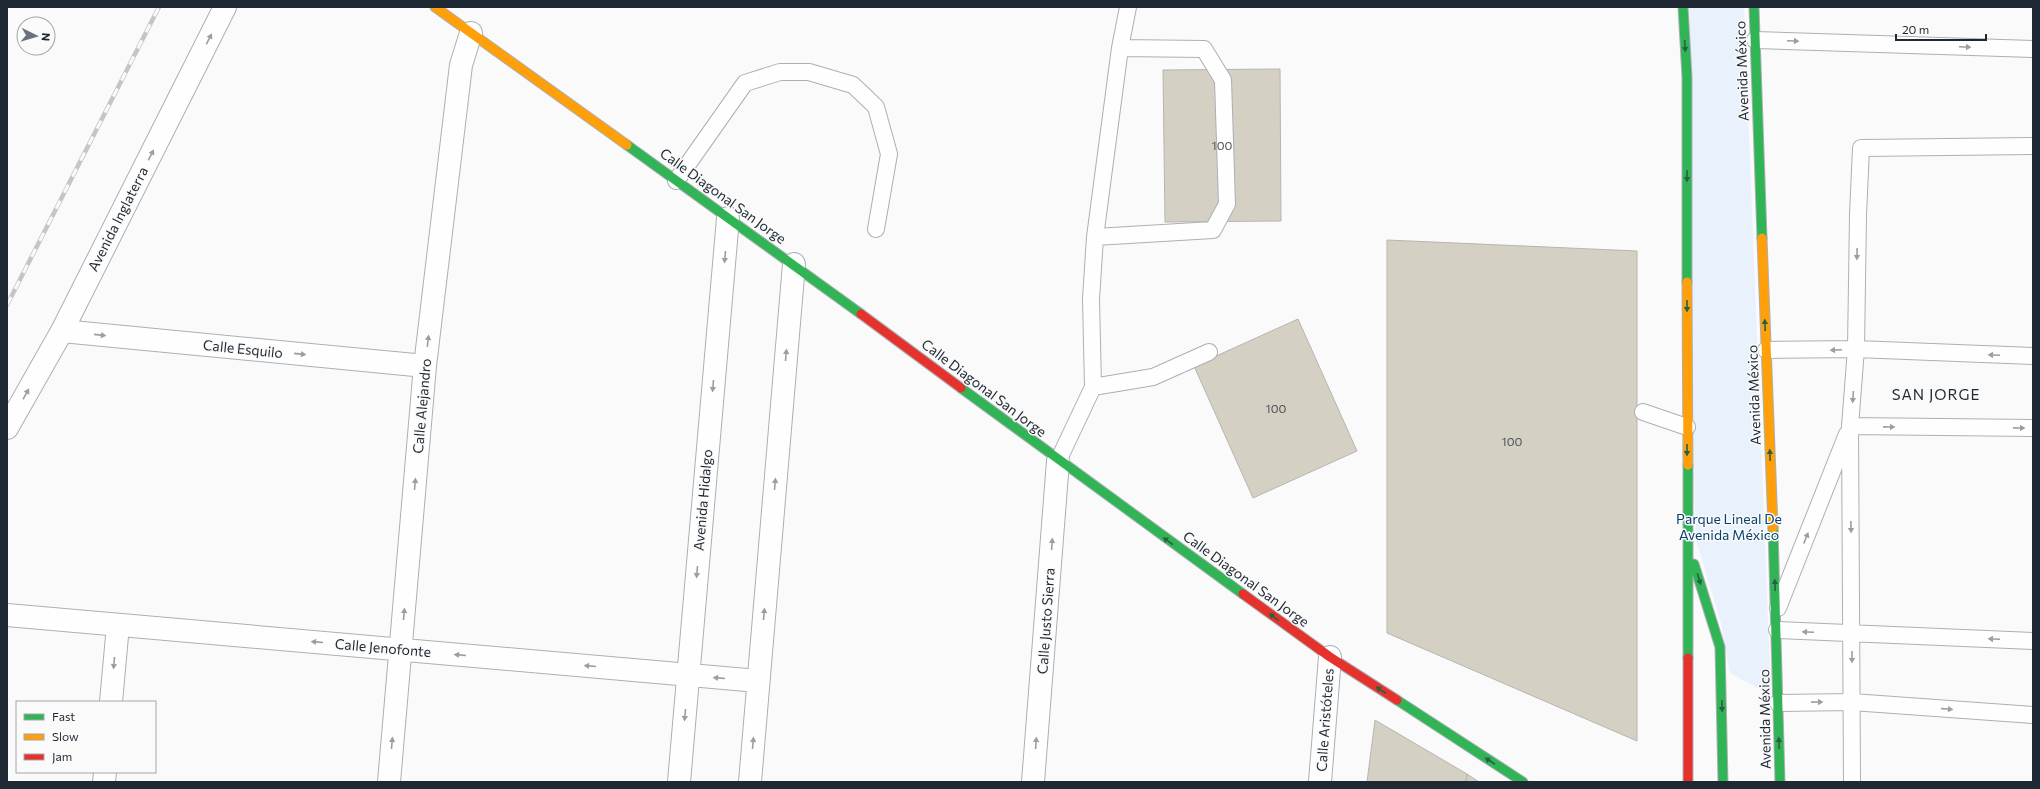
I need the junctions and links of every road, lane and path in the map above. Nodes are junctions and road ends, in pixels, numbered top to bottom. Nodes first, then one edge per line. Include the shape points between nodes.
1 (225, 7) edge
2 (435, 7) edge
3 (1128, 7) edge
4 (1683, 7) edge
5 (1754, 7) edge
6 (471, 33) junction
7 (1754, 40) junction
8 (1120, 48) junction
9 (2033, 49) edge
10 (2033, 146) edge
11 (676, 180) junction
12 (728, 218) junction
13 (876, 229) dead end
14 (1095, 237) junction
15 (794, 264) junction
16 (62, 331) junction
17 (1856, 349) junction
18 (1766, 350) junction
19 (1209, 352) dead end
20 (2033, 356) edge
21 (425, 366) junction
22 (1093, 387) junction
23 (1643, 412) dead end
24 (1850, 426) junction
25 (1687, 427) junction
26 (7, 428) edge
27 (2033, 428) edge
28 (1058, 461) junction
29 (1688, 542) junction
30 (1776, 613) junction
31 (7, 614) edge
32 (118, 625) junction
33 (1776, 630) junction
34 (1852, 633) junction
35 (2033, 640) edge
36 (400, 650) junction
37 (1330, 657) junction
38 (688, 675) junction
39 (758, 681) junction
40 (111, 701) edge
41 (1852, 702) junction
42 (1778, 703) junction
43 (2033, 715) edge
44 (389, 782) edge
45 (679, 782) edge
46 (750, 782) edge
47 (1033, 782) edge
48 (1320, 782) edge
49 (1523, 782) edge
50 (1688, 782) edge
51 (1723, 782) edge
52 (1780, 782) edge
53 (1852, 782) edge

16 -> 1 street, Avenida Inglaterra
2 - 6 main road, Calle Diagonal San Jorge
3 - 8 lane
4 -> 25 main road via 1687,77
5 - 7 main road, Avenida México
6 - 11 main road, Calle Diagonal San Jorge
21 -> 6 street, Calle Alejandro via 461,65
7 -> 9 lane
18 -> 7 main road, Avenida México
8 - 14 lane
8 - 14 lane via 1204,49 1223,80 1227,204 1214,230
10 -> 17 lane via 1861,148
11 - 12 main road, Calle Diagonal San Jorge
11 - 13 lane via 746,83 780,72 809,72 853,85 876,107 889,154
12 - 15 main road, Calle Diagonal San Jorge
12 -> 38 street, Avenida Hidalgo
14 - 22 lane via 1091,299
15 - 28 main road, Calle Diagonal San Jorge
39 -> 15 street
16 -> 21 street, Calle Esquilo
26 -> 16 street, Avenida Inglaterra
17 -> 18 lane
20 -> 17 lane
17 -> 24 lane
30 -> 18 main road, Avenida México
19 - 22 lane via 1153,377
36 -> 21 street, Calle Alejandro
22 - 28 lane
23 - 25 lane
24 -> 27 lane
30 -> 24 lane
24 -> 34 lane
25 -> 29 main road
37 -> 28 main road, Calle Diagonal San Jorge
47 -> 28 street, Calle Justo Sierra
29 - 50 main road
29 -> 51 main road via 1720,647
30 - 33 main road, Avenida México
31 - 32 street, Calle Jenofonte
36 -> 32 street, Calle Jenofonte
32 -> 40 street
34 -> 33 lane
33 - 42 main road, Avenida México
35 -> 34 lane
34 -> 41 lane
38 -> 36 street, Calle Jenofonte
44 -> 36 street, Calle Alejandro
37 - 48 street, Calle Aristóteles
49 -> 37 main road, Calle Diagonal San Jorge
39 -> 38 street, Calle Jenofonte
38 -> 45 street, Avenida Hidalgo
46 -> 39 street
42 -> 41 lane
41 -> 43 lane
41 - 53 lane
52 -> 42 main road, Avenida México

